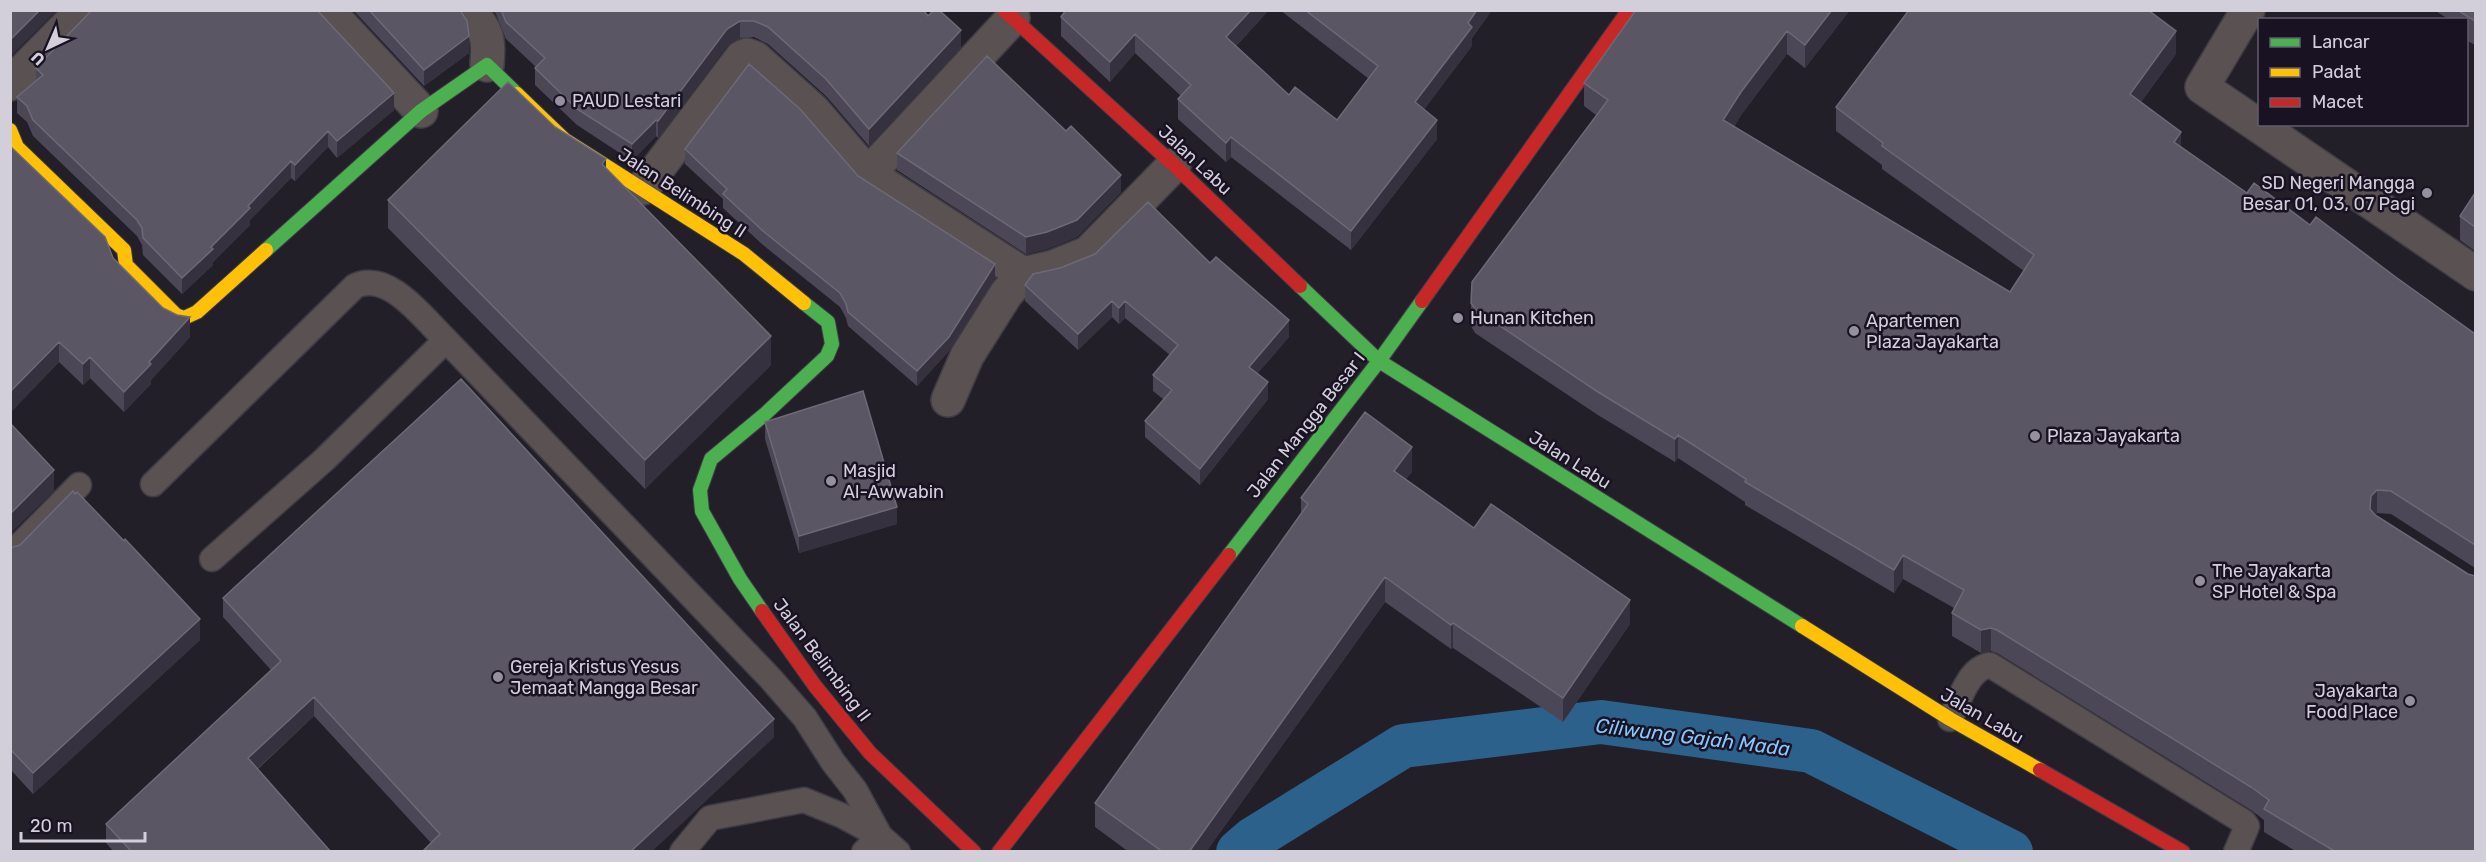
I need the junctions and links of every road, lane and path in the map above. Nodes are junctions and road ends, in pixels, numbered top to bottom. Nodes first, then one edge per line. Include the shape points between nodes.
1 (83, 10) edge
2 (327, 10) edge
3 (469, 10) edge
4 (1629, 10) edge
5 (2248, 10) edge
6 (1008, 14) edge
7 (487, 64) junction
8 (10, 84) edge
9 (421, 111) junction
10 (2258, 125) edge
11 (2259, 126) edge
12 (13, 146) edge
13 (1174, 165) junction
14 (868, 174) junction
15 (643, 188) junction
16 (1023, 274) junction
17 (2475, 274) edge
18 (446, 340) junction
19 (1379, 361) junction
20 (948, 400) dead end
21 (153, 484) dead end
22 (79, 485) dead end
23 (10, 555) edge
24 (212, 559) dead end
25 (1950, 719) junction
26 (881, 846) edge
27 (682, 852) edge
28 (974, 852) edge
29 (999, 852) edge
30 (2183, 852) edge
31 (2236, 852) edge

1 - 8 street
2 - 9 street
3 - 7 street via 489,40
4 - 19 street, Jalan Mangga Besar I
5 - 10 street via 2202,87
6 - 13 street, Jalan Labu
6 - 14 street
7 - 9 street
7 - 15 street, Jalan Belimbing II via 565,140
9 - 12 street via 197,312 184,318 176,315 126,265 124,250
11 - 17 street
13 - 16 street via 1088,253
13 - 19 street, Jalan Labu
14 - 15 street via 813,110 747,55
14 - 16 street
15 - 28 street, Jalan Belimbing II via 744,254 828,322 832,344 828,356 711,459 700,490 702,512 740,579 815,686 870,753
16 - 20 street via 967,356
18 - 21 lane via 396,291 370,282 355,286
18 - 24 lane via 326,459
18 - 26 lane via 805,718 855,790
19 - 25 street, Jalan Labu
19 - 29 street, Jalan Mangga Besar I
22 - 23 lane
25 - 30 street, Jalan Labu
25 - 31 lane via 1973,673 1990,665 2244,822 2246,833
26 - 27 lane via 804,800 710,818

